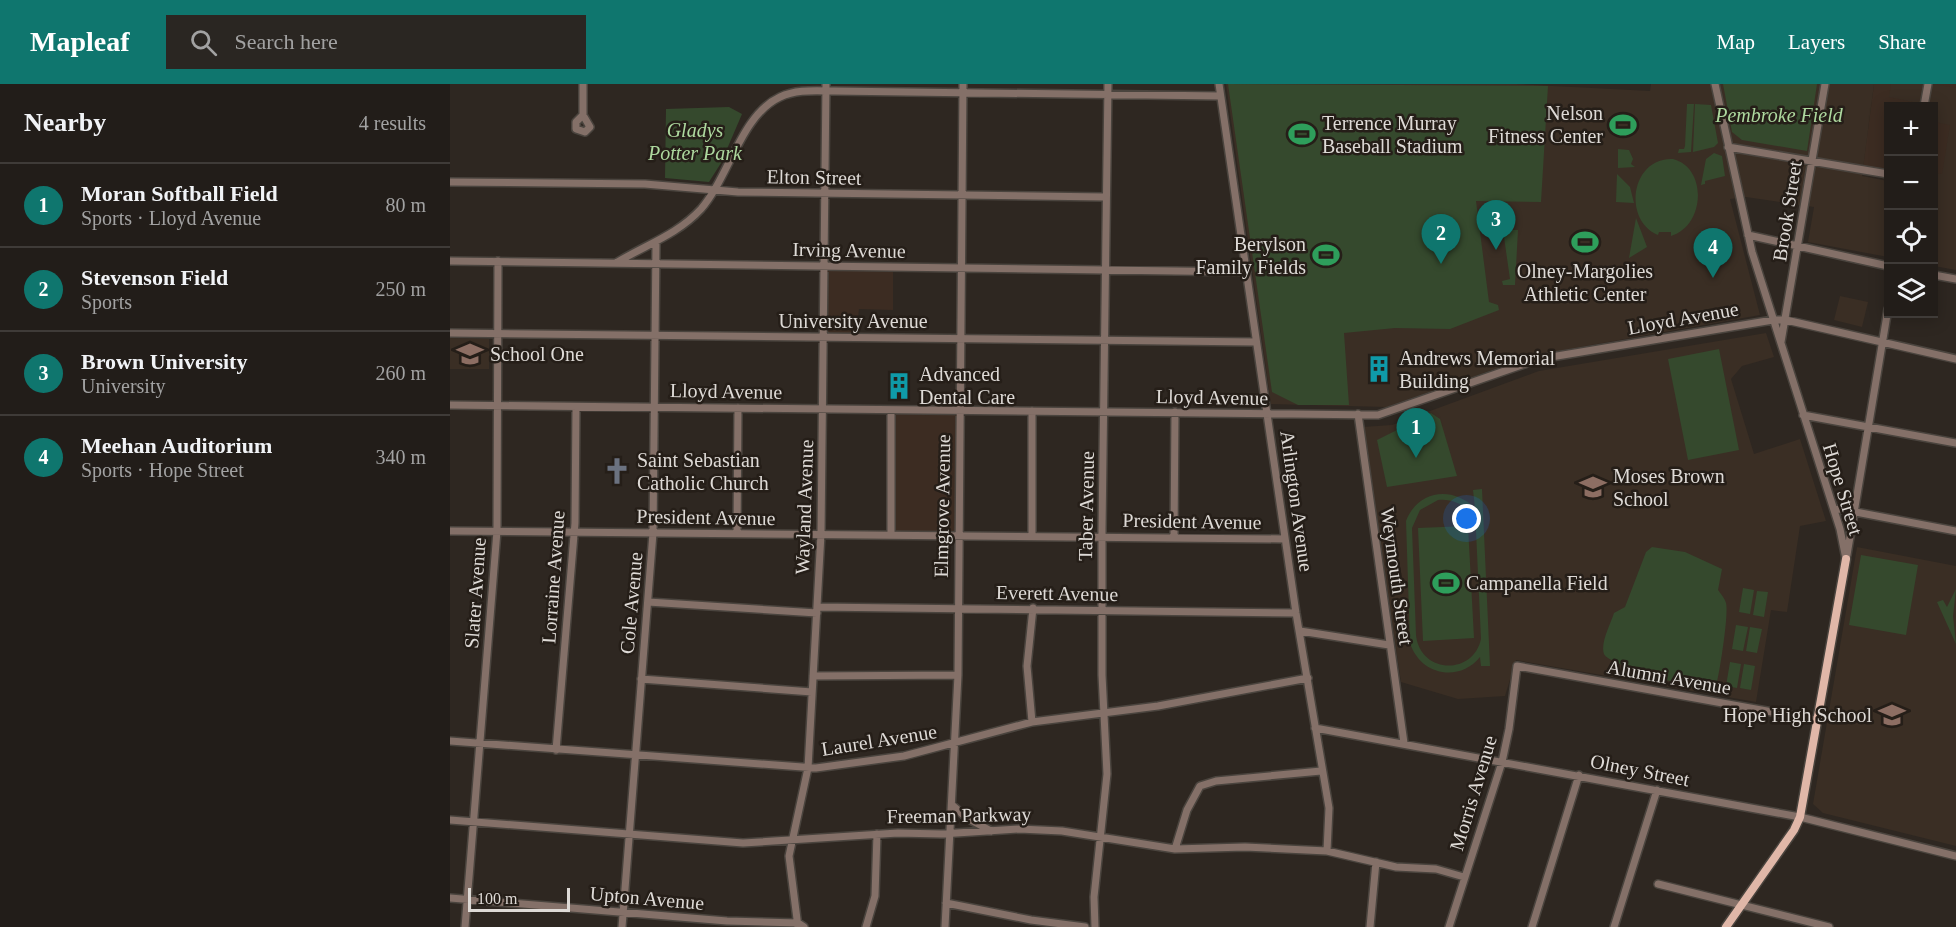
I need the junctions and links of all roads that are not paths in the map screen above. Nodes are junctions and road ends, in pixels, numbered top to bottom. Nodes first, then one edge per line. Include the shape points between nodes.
1 (583, 84) edge
2 (963, 84) edge
3 (1108, 84) edge
4 (1219, 84) edge
5 (1715, 84) edge
6 (1825, 84) edge
7 (1928, 84) edge
8 (826, 87) edge
9 (963, 93) junction
10 (1108, 95) junction
11 (1220, 96) junction
12 (1925, 102) edge
13 (583, 116) dead end
14 (1728, 147) junction
15 (1812, 161) junction
16 (1884, 173) edge
17 (450, 182) edge
18 (714, 191) junction
19 (824, 193) junction
20 (962, 196) junction
21 (1105, 197) junction
22 (1748, 235) junction
23 (656, 244) junction
24 (1798, 247) junction
25 (450, 261) edge
26 (498, 261) junction
27 (615, 264) junction
28 (655, 264) junction
29 (1884, 265) edge
30 (824, 266) junction
31 (962, 268) junction
32 (1106, 270) junction
33 (1246, 272) junction
34 (1938, 276) edge
35 (1956, 279) edge
36 (1887, 318) edge
37 (1773, 320) junction
38 (1786, 320) junction
39 (450, 333) edge
40 (498, 334) junction
41 (654, 335) junction
42 (823, 337) junction
43 (961, 338) junction
44 (1105, 340) junction
45 (1256, 342) junction
46 (1780, 343) junction
47 (1883, 343) junction
48 (1956, 359) edge
49 (450, 405) edge
50 (499, 406) junction
51 (576, 406) junction
52 (654, 407) junction
53 (738, 408) junction
54 (823, 408) junction
55 (891, 410) junction
56 (959, 410) junction
57 (1032, 411) junction
58 (1175, 412) junction
59 (1105, 413) junction
60 (1267, 414) junction
61 (1359, 414) junction
62 (1803, 415) junction
63 (1870, 426) junction
64 (1956, 443) edge
65 (1834, 510) junction
66 (1854, 512) junction
67 (450, 531) edge
68 (497, 531) junction
69 (1956, 531) edge
70 (574, 532) junction
71 (653, 533) junction
72 (737, 533) junction
73 (821, 534) junction
74 (891, 535) junction
75 (958, 536) junction
76 (1032, 536) junction
77 (1102, 537) junction
78 (1174, 538) junction
79 (1285, 538) junction
80 (1846, 559) junction
81 (648, 602) junction
82 (958, 608) junction
83 (1033, 608) junction
84 (1102, 609) junction
85 (817, 610) junction
86 (1296, 613) junction
87 (1300, 631) junction
88 (1389, 645) junction
89 (1517, 666) joint
90 (958, 675) junction
91 (813, 676) junction
92 (1308, 678) junction
93 (641, 679) junction
94 (812, 692) junction
95 (1104, 713) junction
96 (1817, 720) junction
97 (1032, 722) junction
98 (1315, 728) junction
99 (450, 741) edge
100 (1404, 743) junction
101 (480, 744) junction
102 (956, 744) junction
103 (556, 750) junction
104 (635, 756) junction
105 (1502, 762) junction
106 (808, 768) junction
107 (1321, 771) junction
108 (1579, 776) junction
109 (1657, 790) junction
110 (952, 805) junction
111 (1800, 818) junction
112 (450, 820) edge
113 (474, 822) junction
114 (991, 831) junction
115 (950, 833) junction
116 (628, 834) junction
117 (877, 834) junction
118 (1101, 837) junction
119 (790, 840) junction
120 (1175, 849) junction
121 (1327, 851) junction
122 (1956, 856) edge
123 (1376, 862) junction
124 (1464, 877) junction
125 (1658, 884) dead end
126 (450, 898) edge
127 (466, 900) junction
128 (946, 903) junction
129 (1741, 905) junction
130 (622, 912) junction
131 (727, 924) edge
132 (800, 926) edge
133 (465, 927) edge
134 (621, 927) edge
135 (866, 927) edge
136 (945, 927) edge
137 (1085, 927) edge
138 (1095, 927) edge
139 (1370, 927) edge
140 (1449, 927) edge
141 (1532, 927) edge
142 (1614, 927) edge
143 (1726, 927) edge
144 (1829, 927) edge

1 - 13 street
2 - 9 street, Elmgrove Avenue
3 - 10 street, Taber Avenue
4 - 11 street, Arlington Avenue
5 - 14 street, Hope Street
6 - 15 street, Brook Street
7 - 12 street
8 - 9 street
8 - 18 street via 792,93 771,103 753,120
8 - 19 street, Wayland Avenue
9 - 10 street
9 - 20 street, Elmgrove Avenue
10 - 11 street
10 - 21 street, Taber Avenue
11 - 33 street, Arlington Avenue
14 - 15 street
14 - 22 street, Hope Street
15 - 16 street
15 - 24 street, Brook Street
17 - 18 street, Elton Street via 645,184
18 - 19 street, Elton Street
18 - 23 street via 690,219
19 - 20 street, Elton Street
19 - 30 street, Wayland Avenue
20 - 21 street, Elton Street
20 - 31 street, Elmgrove Avenue
21 - 32 street, Taber Avenue
22 - 24 street
22 - 37 street, Hope Street
23 - 27 street
23 - 28 street, Cole Avenue
24 - 29 street
24 - 38 street, Brook Street
25 - 26 street, Irving Avenue
26 - 27 street, Irving Avenue
26 - 40 street, Slater Avenue
27 - 28 street, Irving Avenue
28 - 30 street, Irving Avenue
28 - 41 street, Cole Avenue
30 - 31 street, Irving Avenue
30 - 42 street, Wayland Avenue
31 - 32 street, Irving Avenue
31 - 43 street, Elmgrove Avenue
32 - 33 street, Irving Avenue
32 - 44 street, Taber Avenue
33 - 45 street, Arlington Avenue
34 - 35 street
36 - 47 street
37 - 38 street, Lloyd Avenue
37 - 46 street, Hope Street
37 - 61 street, Lloyd Avenue via 1539,359 1386,414
38 - 46 street, Brook Street
38 - 47 street, Lloyd Avenue
39 - 40 street, University Avenue
40 - 41 street, University Avenue
40 - 50 street, Slater Avenue
41 - 42 street, University Avenue
41 - 52 street, Cole Avenue
42 - 43 street, University Avenue
42 - 54 street, Wayland Avenue
43 - 44 street, University Avenue
43 - 56 street, Elmgrove Avenue
44 - 45 street, University Avenue
44 - 59 street, Taber Avenue
45 - 60 street, Arlington Avenue
46 - 62 street, Hope Street
47 - 48 street, Lloyd Avenue
47 - 63 street
49 - 50 street, Lloyd Avenue
50 - 51 street, Lloyd Avenue
50 - 68 street, Slater Avenue
51 - 52 street, Lloyd Avenue
51 - 70 street, Lorraine Avenue
52 - 53 street, Lloyd Avenue
52 - 71 street, Cole Avenue
53 - 54 street, Lloyd Avenue
53 - 72 street
54 - 55 street, Lloyd Avenue
54 - 73 street, Wayland Avenue
55 - 56 street, Lloyd Avenue
55 - 74 street
56 - 57 street, Lloyd Avenue
56 - 75 street, Elmgrove Avenue
57 - 59 street, Lloyd Avenue
57 - 76 street
58 - 59 street, Lloyd Avenue
58 - 60 street, Lloyd Avenue
58 - 78 street
59 - 77 street, Taber Avenue
60 - 61 street, Lloyd Avenue
60 - 79 street, Arlington Avenue
61 - 88 street, Weymouth Street
62 - 63 street
62 - 65 street, Hope Street
63 - 64 street
63 - 66 street
65 - 66 street
65 - 80 street, Hope Street
66 - 69 street
66 - 80 street
67 - 68 street, President Avenue
68 - 70 street, President Avenue
68 - 101 street, Slater Avenue
70 - 71 street, President Avenue
70 - 103 street, Lorraine Avenue
71 - 72 street, President Avenue
71 - 81 street, Cole Avenue
72 - 73 street, President Avenue
73 - 74 street, President Avenue
73 - 85 street, Wayland Avenue
74 - 75 street, President Avenue
75 - 76 street, President Avenue
75 - 82 street, Elmgrove Avenue
76 - 77 street, President Avenue
77 - 78 street, President Avenue
77 - 84 street, Taber Avenue
78 - 79 street, President Avenue
79 - 86 street, Arlington Avenue
80 - 96 main road, Hope Street
81 - 85 street, Everett Avenue
81 - 93 street, Cole Avenue
82 - 83 street, Everett Avenue
82 - 85 street, Everett Avenue
82 - 90 street, Elmgrove Avenue
83 - 84 street, Everett Avenue
83 - 97 street via 1027,666
84 - 86 street, Everett Avenue
84 - 95 street, Taber Avenue
85 - 91 street, Wayland Avenue
86 - 87 street, Arlington Avenue
87 - 88 street
87 - 92 street, Arlington Avenue
88 - 100 street, Weymouth Street
89 - 96 street, Alumni Avenue
89 - 105 street, Morris Avenue
90 - 91 street
90 - 102 street, Elmgrove Avenue
91 - 94 street, Wayland Avenue
92 - 95 street, Laurel Avenue
92 - 98 street, Arlington Avenue
93 - 94 street
93 - 104 street, Cole Avenue
94 - 106 street, Wayland Avenue
95 - 97 street, Laurel Avenue
95 - 118 street, Taber Avenue via 1107,774
96 - 111 main road, Hope Street
97 - 102 street, Laurel Avenue
98 - 100 street, Olney Street
98 - 107 street, Arlington Avenue
99 - 101 street, Laurel Avenue
100 - 105 street, Olney Street
101 - 103 street, Laurel Avenue
101 - 113 street, Slater Avenue
102 - 106 street, Laurel Avenue via 878,761
102 - 110 street, Elmgrove Avenue
103 - 104 street, Laurel Avenue
104 - 106 street, Laurel Avenue
104 - 116 street, Cole Avenue
105 - 108 street, Olney Street
105 - 124 street, Morris Avenue
106 - 119 street, Wayland Avenue
107 - 120 street via 1200,786 1187,810
107 - 121 street, Arlington Avenue via 1330,820
108 - 109 street, Olney Street
108 - 141 street
109 - 111 street, Olney Street
109 - 142 street
110 - 114 street
110 - 115 street, Elmgrove Avenue
111 - 122 street, Olney Street
111 - 129 main road, Hope Street
112 - 113 street, Freeman Parkway
113 - 116 street, Freeman Parkway
113 - 127 street, Slater Avenue
114 - 115 street, Freeman Parkway
114 - 118 street, Freeman Parkway via 1062,831
115 - 117 street, Freeman Parkway
115 - 128 street, Elmgrove Avenue
116 - 119 street, Freeman Parkway via 743,843
116 - 130 street, Cole Avenue
117 - 119 street, Freeman Parkway
117 - 135 street via 875,896
118 - 120 street, Freeman Parkway
118 - 138 street, Taber Avenue
119 - 132 street, Wayland Avenue
120 - 121 street, Freeman Parkway
121 - 123 street, Freeman Parkway
123 - 124 street, Freeman Parkway via 1436,869
123 - 139 street
124 - 140 street, Morris Avenue
125 - 129 street
126 - 127 street, Upton Avenue
127 - 130 street, Upton Avenue
127 - 133 street, Slater Avenue
128 - 136 street, Elmgrove Avenue
128 - 137 street
129 - 143 main road, Hope Street
129 - 144 street
130 - 131 street, Upton Avenue
130 - 134 street, Cole Avenue
131 - 132 street, Upton Avenue

